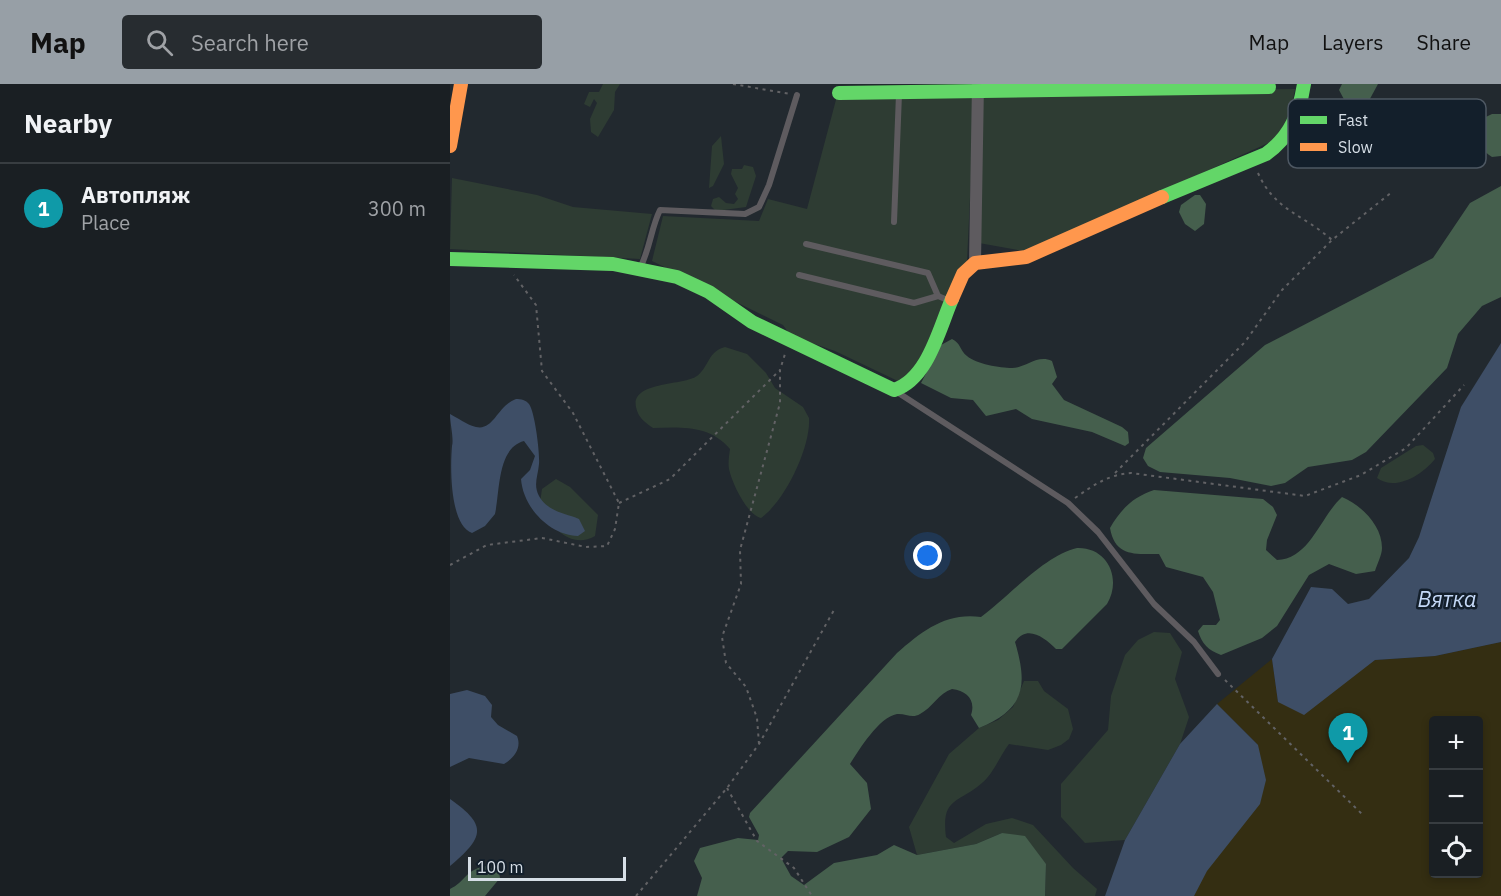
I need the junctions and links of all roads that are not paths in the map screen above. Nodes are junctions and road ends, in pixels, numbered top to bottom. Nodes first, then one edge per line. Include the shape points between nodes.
1 (461, 84) edge
2 (1304, 84) edge
3 (1211, 86) edge
4 (978, 87) edge
5 (1269, 87) dead end
6 (899, 88) edge
7 (836, 90) dead end
8 (797, 95) road end
9 (1301, 99) edge
10 (1288, 136) edge
11 (450, 146) edge
12 (894, 222) dead end
13 (806, 244) dead end
14 (450, 259) edge
15 (975, 263) junction
16 (640, 268) junction
17 (800, 275) dead end
18 (944, 299) junction
19 (894, 390) junction
20 (1218, 674) road end

1 - 11 street
2 - 9 street
3 - 4 street
3 - 5 street
4 - 6 street
4 - 15 street
6 - 7 street
6 - 12 lane
8 - 16 lane via 759,207 745,214 660,210
10 - 15 street via 1279,146 1252,160 1026,257
13 - 18 lane via 928,273
14 - 16 street
15 - 18 street
16 - 19 street via 677,276 709,292 752,322
17 - 18 lane via 914,303
18 - 19 street via 920,372 907,386
19 - 20 lane via 1068,503 1098,532 1154,604 1194,642

